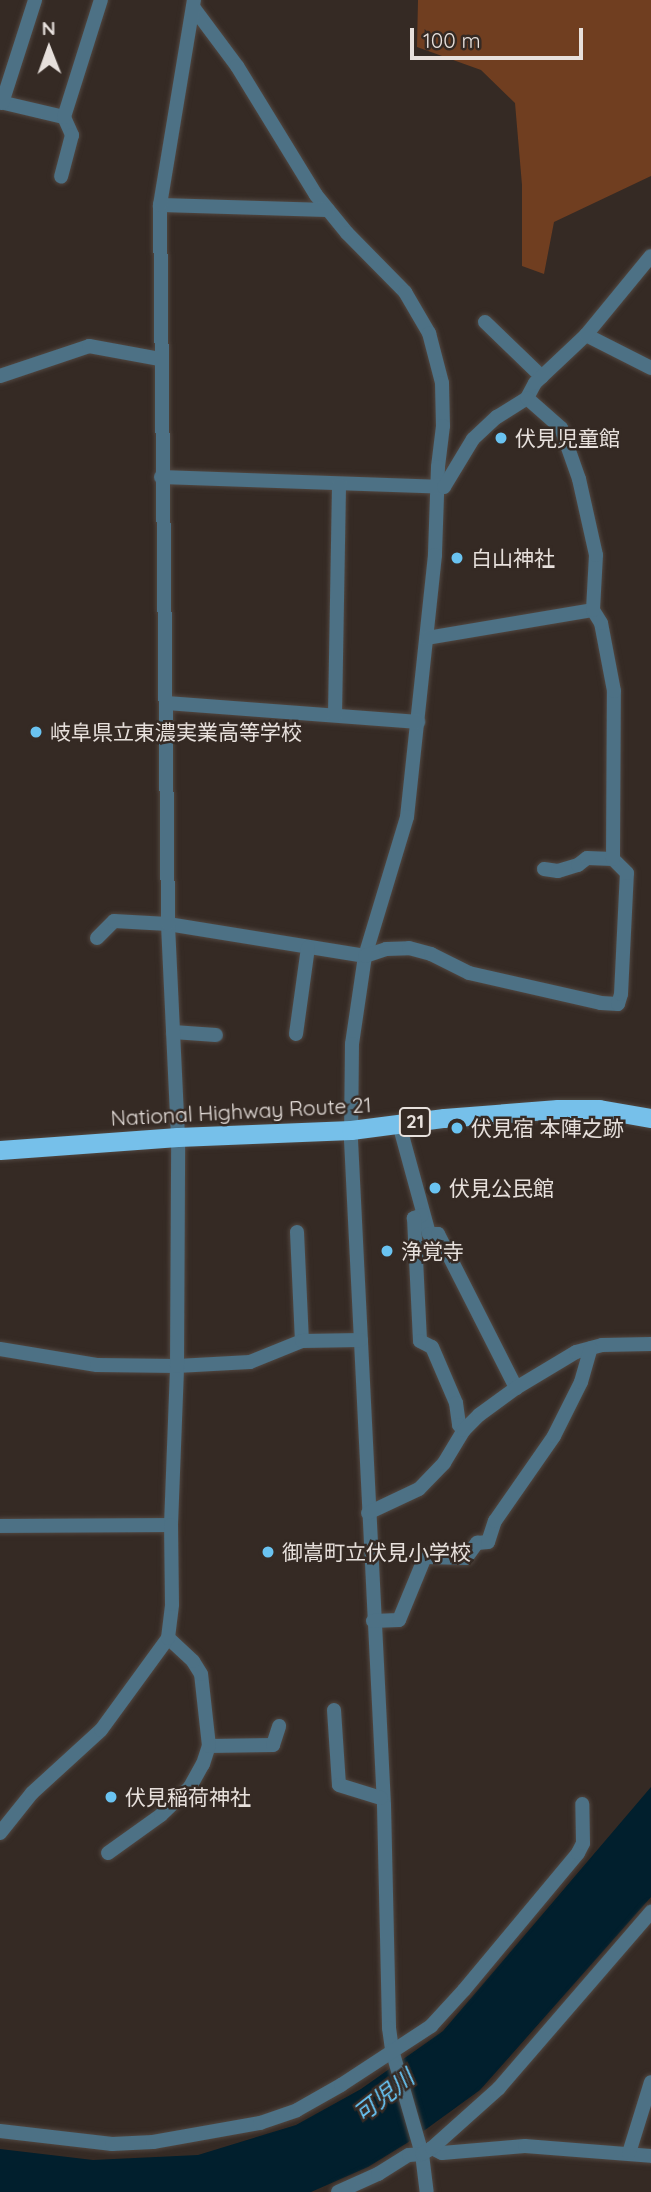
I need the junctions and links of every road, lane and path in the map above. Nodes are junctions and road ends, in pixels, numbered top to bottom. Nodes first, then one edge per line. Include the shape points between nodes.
1 (35, 0) edge
2 (101, 0) edge
3 (193, 4) edge
4 (1, 102) edge
5 (64, 117) junction
6 (61, 177) dead end
7 (160, 205) junction
8 (328, 210) junction
9 (651, 256) edge
10 (485, 322) dead end
11 (586, 335) junction
12 (160, 359) junction
13 (651, 368) edge
14 (0, 376) edge
15 (542, 377) junction
16 (527, 398) junction
17 (161, 477) junction
18 (340, 485) junction
19 (436, 487) junction
20 (593, 610) junction
21 (428, 638) junction
22 (167, 703) junction
23 (335, 715) junction
24 (418, 722) junction
25 (613, 859) junction
26 (544, 869) dead end
27 (168, 924) junction
28 (97, 938) dead end
29 (308, 948) junction
30 (365, 956) junction
31 (173, 1032) junction
32 (296, 1034) dead end
33 (216, 1035) dead end
34 (651, 1118) edge
35 (400, 1124) junction
36 (351, 1130) junction
37 (178, 1137) junction
38 (0, 1150) edge
39 (422, 1214) junction
40 (298, 1232) dead end
41 (361, 1340) junction
42 (302, 1341) junction
43 (651, 1344) edge
44 (592, 1348) junction
45 (0, 1349) edge
46 (177, 1366) junction
47 (516, 1388) junction
48 (464, 1430) junction
49 (368, 1513) junction
50 (171, 1525) junction
51 (0, 1526) edge
52 (373, 1621) junction
53 (168, 1638) junction
54 (334, 1710) dead end
55 (279, 1727) dead end
56 (209, 1746) junction
57 (381, 1798) junction
58 (582, 1804) dead end
59 (0, 1833) edge
60 (108, 1853) dead end
61 (651, 1914) edge
62 (392, 2050) junction
63 (651, 2082) edge
64 (0, 2131) edge
65 (427, 2151) junction
66 (629, 2153) junction
67 (651, 2156) edge
68 (338, 2192) edge
69 (427, 2192) edge

1 - 4 street
2 - 5 street
3 - 7 street
3 - 8 street
4 - 5 street
5 - 6 street via 72,135
7 - 8 street
7 - 12 street
8 - 19 street via 405,292 429,333 443,404
9 - 11 street
10 - 15 street
11 - 13 street
11 - 15 street
12 - 14 street via 89,346
12 - 17 street
15 - 16 street
16 - 19 street via 484,427 444,487
16 - 20 street via 561,428 579,479 596,555
17 - 18 street
17 - 22 street
18 - 19 street
18 - 23 street
19 - 21 street
20 - 21 street
20 - 25 street via 601,623 614,691
21 - 24 street
22 - 23 street
22 - 27 street
23 - 24 street
24 - 30 street via 407,817
25 - 26 street via 587,858 558,871
25 - 30 street via 627,873 618,1004 470,972 409,948
27 - 28 street via 114,921
27 - 29 street
27 - 31 street
29 - 30 street
29 - 32 street
30 - 36 street via 352,1045
31 - 33 street
31 - 37 street
34 - 35 highway, National Highway Route 21 / 21 via 599,1110 558,1110
35 - 36 highway, National Highway Route 21 / 21
35 - 39 street
36 - 37 highway, National Highway Route 21 / 21
36 - 41 street
37 - 38 highway, National Highway Route 21 / 21
37 - 46 street
39 - 47 street via 429,1234 438,1234
39 - 48 street via 414,1218 420,1341 432,1347
40 - 42 street
41 - 42 street
41 - 49 street
42 - 46 street via 250,1362
43 - 44 street
44 - 47 street via 576,1352
44 - 52 street via 554,1436 495,1521 488,1542 477,1543 467,1558 425,1557 398,1620
45 - 46 street via 97,1365
46 - 50 street
47 - 48 street
48 - 49 street via 444,1463 419,1489
49 - 52 street
50 - 51 street
50 - 53 street
52 - 57 street
53 - 56 street via 201,1674
53 - 59 street via 101,1730 32,1793
54 - 57 street via 339,1785
55 - 56 street via 274,1745
56 - 60 street via 190,1787 161,1815
57 - 62 street
58 - 62 street via 583,1843 578,1853 446,2010
61 - 65 street via 499,2088
62 - 64 street via 297,2110 228,2130 153,2143 112,2144
62 - 65 street
63 - 66 street
65 - 66 street via 525,2146
65 - 68 street via 408,2155
65 - 69 street
66 - 67 street

